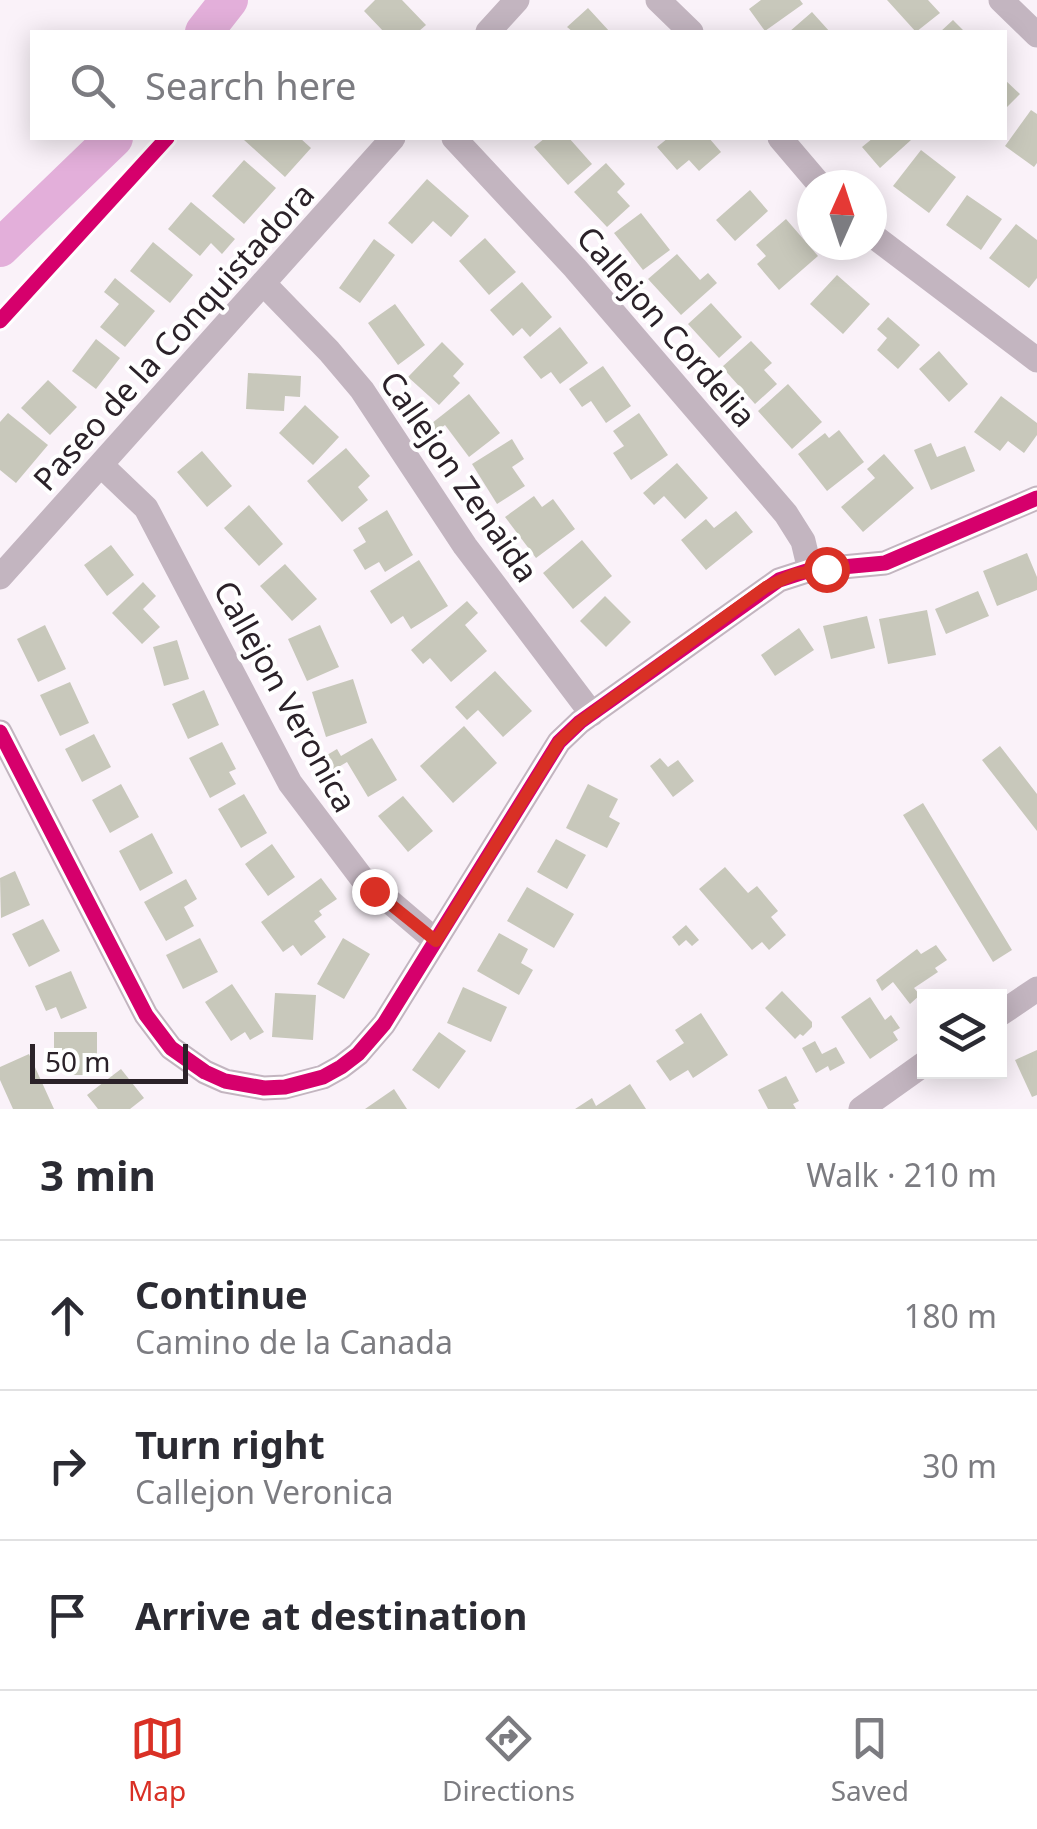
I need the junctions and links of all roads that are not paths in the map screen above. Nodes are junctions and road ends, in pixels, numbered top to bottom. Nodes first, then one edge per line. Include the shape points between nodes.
1 (517, 0) edge
2 (658, 0) edge
3 (1002, 0) edge
4 (490, 30) edge
5 (689, 30) edge
6 (1037, 36) edge
7 (391, 140) edge
8 (456, 140) edge
9 (782, 140) edge
10 (807, 170) edge
11 (887, 246) edge
12 (263, 283) junction
13 (1037, 360) edge
14 (101, 464) junction
15 (1037, 498) edge
16 (810, 570) junction
17 (0, 577) edge
18 (592, 714) junction
19 (0, 732) edge
20 (436, 941) junction
21 (1037, 989) edge
22 (1007, 1009) edge
23 (917, 1069) edge
24 (861, 1109) edge

1 - 4 street
2 - 5 street
3 - 6 street
7 - 12 street, Paseo de la Conquistadora
8 - 16 street, Callejon Cordelia via 786,514
9 - 10 street
11 - 13 street
12 - 14 street, Paseo de la Conquistadora
12 - 18 street, Callejon Zenaida via 362,390 465,546
14 - 17 street, Paseo de la Conquistadora
14 - 20 street, Callejon Veronica via 146,508 290,783 360,877
15 - 16 street via 885,563
16 - 18 street via 766,587
18 - 20 street via 550,754
19 - 20 street via 146,1016 171,1048 205,1072 264,1088 303,1084 341,1067 373,1039
21 - 22 street
23 - 24 street

